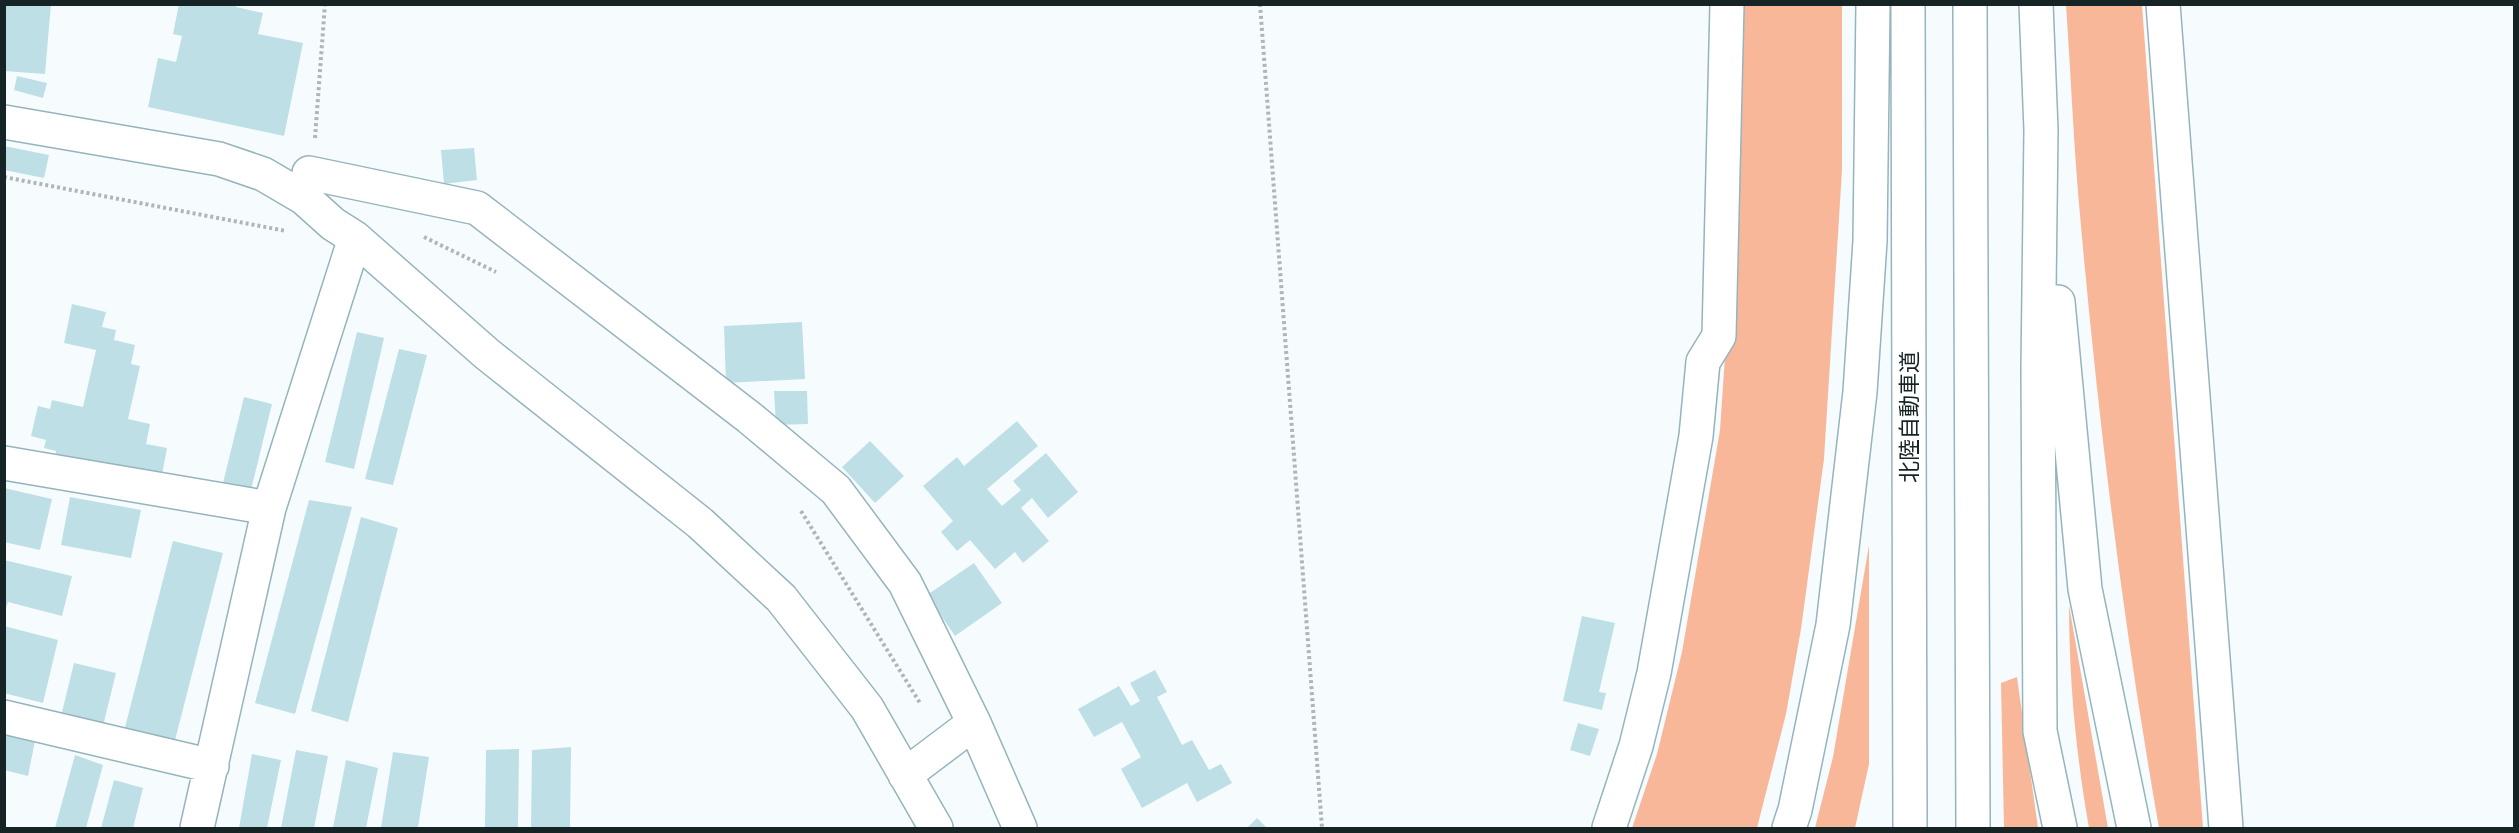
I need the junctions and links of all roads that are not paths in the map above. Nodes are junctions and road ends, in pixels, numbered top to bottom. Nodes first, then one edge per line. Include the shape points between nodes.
1 (1726, 4) edge
2 (1873, 4) edge
3 (1908, 4) edge
4 (1970, 4) edge
5 (2036, 4) edge
6 (2163, 4) edge
7 (4, 122) edge
8 (2041, 130) junction
9 (309, 173) road end
10 (356, 238) junction
11 (4, 463) edge
12 (268, 508) junction
13 (4, 717) edge
14 (974, 723) junction
15 (1909, 750) junction
16 (212, 766) junction
17 (905, 775) junction
18 (198, 828) edge
19 (936, 828) edge
20 (1020, 828) edge
21 (1609, 828) edge
22 (1789, 828) edge
23 (1900, 828) edge
24 (1910, 828) edge
25 (1973, 828) edge
26 (2060, 828) edge
27 (2134, 828) edge
28 (2226, 828) edge

1 - 21 main road via 1719,336 1703,362 1696,436 1654,673 1636,746
2 - 22 main road via 1870,241 1853,459 1833,625
3 - 15 main road, 北陸自動車道
4 - 25 main road
5 - 8 main road
6 - 28 main road
7 - 10 main road via 219,159 262,174 304,198
8 - 26 main road via 2040,731
8 - 27 main road via 2085,589
9 - 14 main road via 477,208 750,417 836,490 905,584
10 - 12 main road
10 - 17 main road via 487,354 700,523 781,598 867,708
11 - 12 main road
12 - 16 main road
13 - 16 main road
14 - 17 main road
14 - 20 main road
15 - 23 main road
15 - 24 main road, 北陸自動車道
16 - 18 main road
17 - 19 main road

